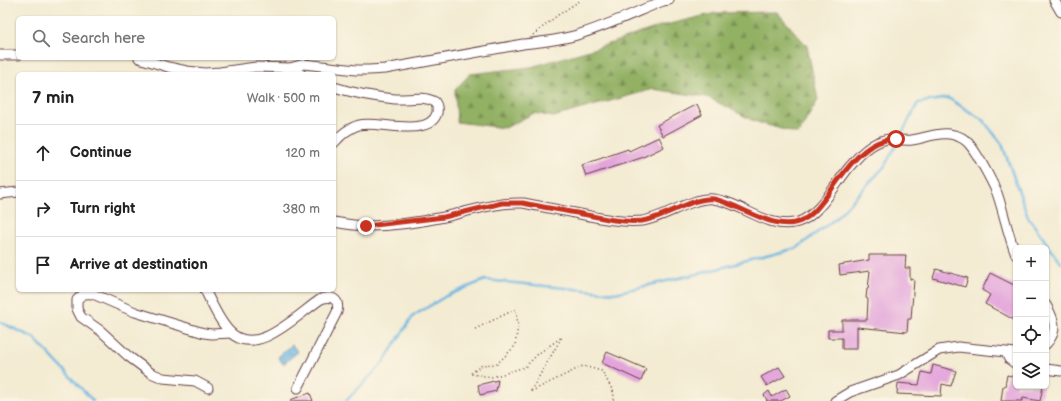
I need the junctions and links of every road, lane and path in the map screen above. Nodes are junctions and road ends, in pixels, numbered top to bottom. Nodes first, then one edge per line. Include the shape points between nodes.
1 (582, 0) edge
2 (669, 0) edge
3 (1054, 0) edge
4 (1061, 12) edge
5 (523, 44) junction
6 (0, 55) edge
7 (16, 55) edge
8 (145, 60) edge
9 (290, 68) junction
10 (196, 72) edge
11 (220, 72) edge
12 (297, 72) edge
13 (336, 87) edge
14 (336, 141) edge
15 (16, 192) edge
16 (0, 194) edge
17 (336, 222) edge
18 (1013, 245) edge
19 (206, 292) edge
20 (1049, 310) edge
21 (475, 329) dead end
22 (231, 333) junction
23 (1057, 334) edge
24 (1049, 341) edge
25 (1006, 352) junction
26 (1013, 353) edge
27 (1013, 362) edge
28 (1049, 369) edge
29 (1061, 371) edge
30 (208, 388) dead end
31 (298, 388) dead end
32 (613, 401) edge
33 (834, 401) edge

1 - 5 path via 541,28
2 - 5 street via 578,35
3 - 4 street
5 - 9 street via 385,68 356,70 313,64
6 - 7 street
8 - 10 street
9 - 11 street via 256,67
9 - 12 street
13 - 14 street via 381,97 430,99 438,110 436,117 426,124 411,127 359,125 345,132
15 - 16 street
17 - 18 street via 366,226 403,222 444,217 512,202 598,218 641,221 653,219 698,201 713,199 784,225 800,222 809,216 867,149 888,139 900,140 946,134 959,136 972,146 991,179
19 - 22 street
20 - 23 street
21 - 32 path via 516,309 518,326 515,346 497,364 482,365 470,374 493,376 525,367 539,353 562,337 530,392 584,366 602,371 614,393
22 - 30 street via 204,333 135,312 93,294 82,294 77,300 77,309 82,317 151,373 162,378 195,382
22 - 31 street via 245,340 260,340 321,299 330,296 334,298 337,312
23 - 24 street
25 - 26 street
25 - 27 street
25 - 33 street via 958,347 940,350 899,376 850,392
28 - 29 street

